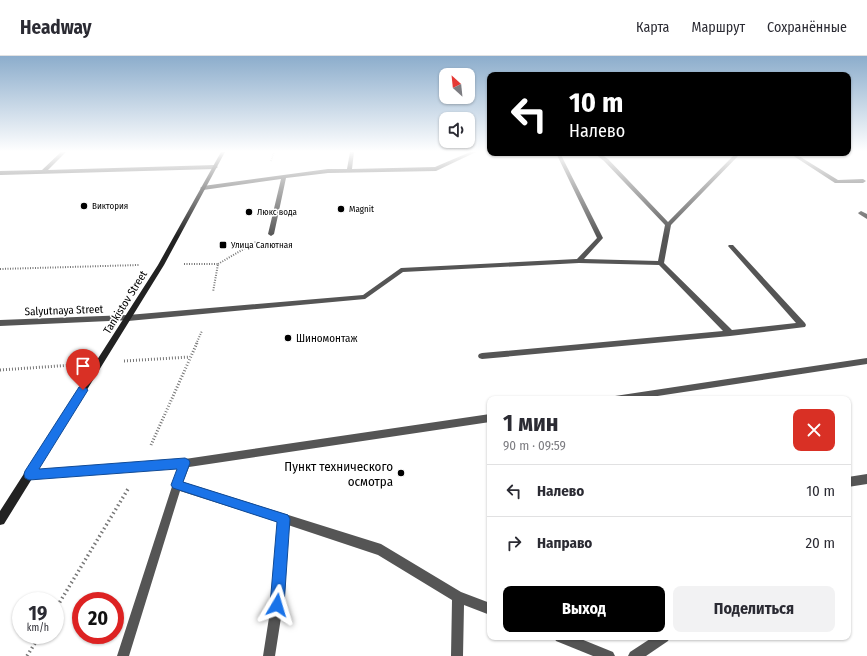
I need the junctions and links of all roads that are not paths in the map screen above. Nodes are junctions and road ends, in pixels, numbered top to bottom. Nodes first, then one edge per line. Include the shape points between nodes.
1 (208, 180) edge
2 (262, 180) edge
3 (283, 180) edge
4 (571, 180) edge
5 (625, 180) edge
6 (712, 180) edge
7 (833, 180) edge
8 (863, 182) dead end
9 (203, 188) junction
10 (668, 225) junction
11 (271, 234) road end
12 (730, 246) dead end
13 (579, 261) junction
14 (661, 263) junction
15 (128, 318) junction
16 (0, 323) edge
17 (730, 333) junction
18 (482, 356) dead end
19 (867, 362) edge
20 (635, 396) edge
21 (487, 418) edge
22 (185, 463) junction
23 (29, 474) junction
24 (867, 479) edge
25 (851, 482) edge
26 (177, 485) junction
27 (284, 519) junction
28 (0, 520) edge
29 (458, 597) junction
30 (487, 608) edge
31 (568, 640) edge
32 (659, 640) edge
33 (123, 656) edge
34 (269, 656) edge
35 (457, 656) edge
36 (609, 656) edge
37 (634, 656) edge

1 - 9 main road, Tankistov Street
2 - 9 street
3 - 11 street
4 - 13 street via 600,238
5 - 10 street
6 - 10 street
7 - 8 street
9 - 15 main road, Tankistov Street via 161,265
10 - 14 street
12 - 17 street via 802,325
13 - 14 street, Salyutnaya Street
13 - 15 street, Salyutnaya Street via 401,270 365,297
14 - 17 street
15 - 16 street, Salyutnaya Street
15 - 23 main road, Tankistov Street
17 - 18 street
19 - 20 street
21 - 22 street
22 - 23 street
22 - 26 street
23 - 28 main road, Tankistov Street
24 - 25 street
26 - 27 street
26 - 33 street
27 - 29 street via 381,550
27 - 34 street via 279,592
29 - 30 street
29 - 35 street
31 - 36 street
32 - 37 street

